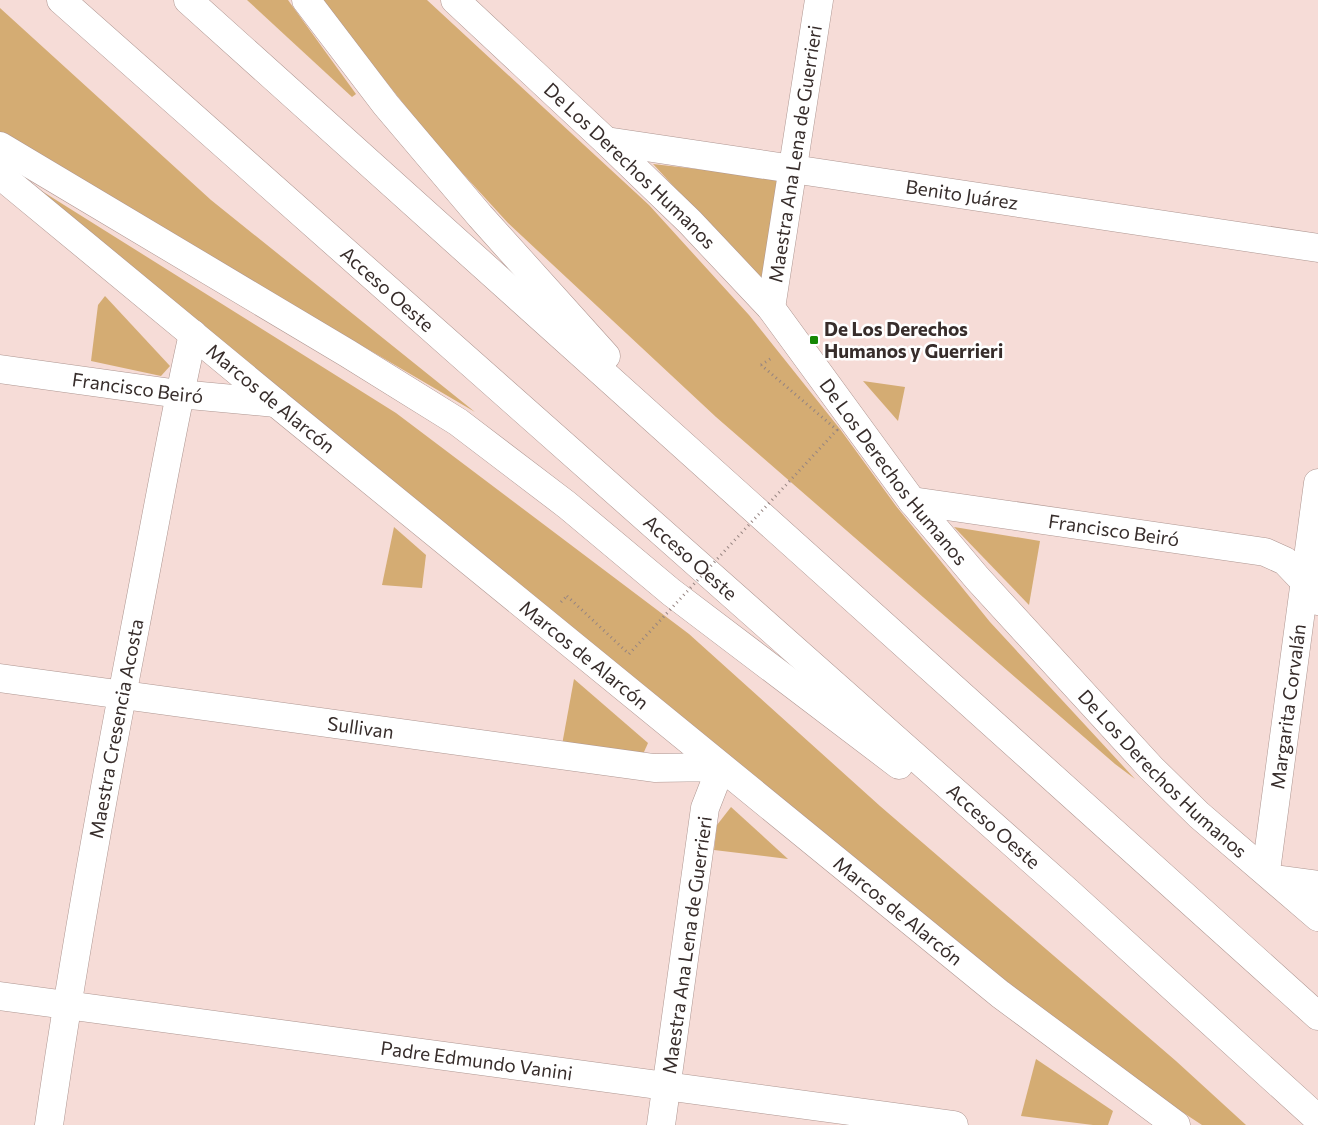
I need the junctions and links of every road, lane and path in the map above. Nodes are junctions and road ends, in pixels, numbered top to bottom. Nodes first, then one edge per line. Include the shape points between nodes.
1 (61, 0) edge
2 (188, 0) edge
3 (306, 0) edge
4 (455, 0) edge
5 (819, 0) edge
6 (606, 141) junction
7 (0, 146) edge
8 (792, 168) junction
9 (0, 175) edge
10 (1318, 248) edge
11 (771, 308) junction
12 (193, 334) junction
13 (761, 365) dead end
14 (0, 369) edge
15 (180, 394) junction
16 (276, 403) junction
17 (708, 468) junction
18 (1318, 483) edge
19 (912, 501) junction
20 (1312, 591) edge
21 (566, 596) dead end
22 (0, 678) edge
23 (122, 695) junction
24 (721, 767) junction
25 (1271, 875) junction
26 (1318, 885) edge
27 (1068, 892) junction
28 (1318, 917) edge
29 (0, 996) edge
30 (66, 1006) junction
31 (1318, 1016) edge
32 (667, 1086) junction
33 (1318, 1119) edge
34 (1168, 1123) edge
35 (49, 1125) edge
36 (661, 1125) edge
37 (954, 1125) edge

1 - 27 main road, Acceso Oeste
2 - 17 main road
3 - 17 main road via 386,104 480,216
4 - 6 main road, De Los Derechos Humanos
5 - 8 main road, Maestra Ana Lena de Guerrieri
6 - 8 main road, Benito Juárez
6 - 11 main road, De Los Derechos Humanos via 690,222
7 - 27 main road via 458,422 567,505 671,592
8 - 10 main road, Benito Juárez
8 - 11 main road, Maestra Ana Lena de Guerrieri
9 - 12 main road, Marcos de Alarcón
11 - 19 main road, De Los Derechos Humanos
12 - 15 main road, Maestra Cresencia Acosta
12 - 16 main road, Marcos de Alarcón
13 - 21 path, bridge via 837,430 630,654
14 - 15 main road, Francisco Beiró
15 - 16 main road, Francisco Beiró
15 - 23 main road, Maestra Cresencia Acosta
16 - 24 main road, Marcos de Alarcón
17 - 31 main road
18 - 20 main road, Margarita Corvalán
19 - 20 main road, Francisco Beiró via 1264,552 1284,561
19 - 25 main road, De Los Derechos Humanos via 977,578 1151,768 1199,815
20 - 25 main road, Margarita Corvalán
22 - 23 main road, Sullivan
23 - 24 main road, Sullivan via 654,768
23 - 30 main road, Maestra Cresencia Acosta
24 - 32 main road, Maestra Ana Lena de Guerrieri via 706,808
24 - 34 main road, Marcos de Alarcón via 1000,994
25 - 26 main road
25 - 28 main road, De Los Derechos Humanos
27 - 33 main road, Acceso Oeste
29 - 30 main road, Padre Edmundo Vanini
30 - 32 main road, Padre Edmundo Vanini
30 - 35 main road, Maestra Cresencia Acosta
32 - 36 main road, Maestra Ana Lena de Guerrieri
32 - 37 main road, Padre Edmundo Vanini

